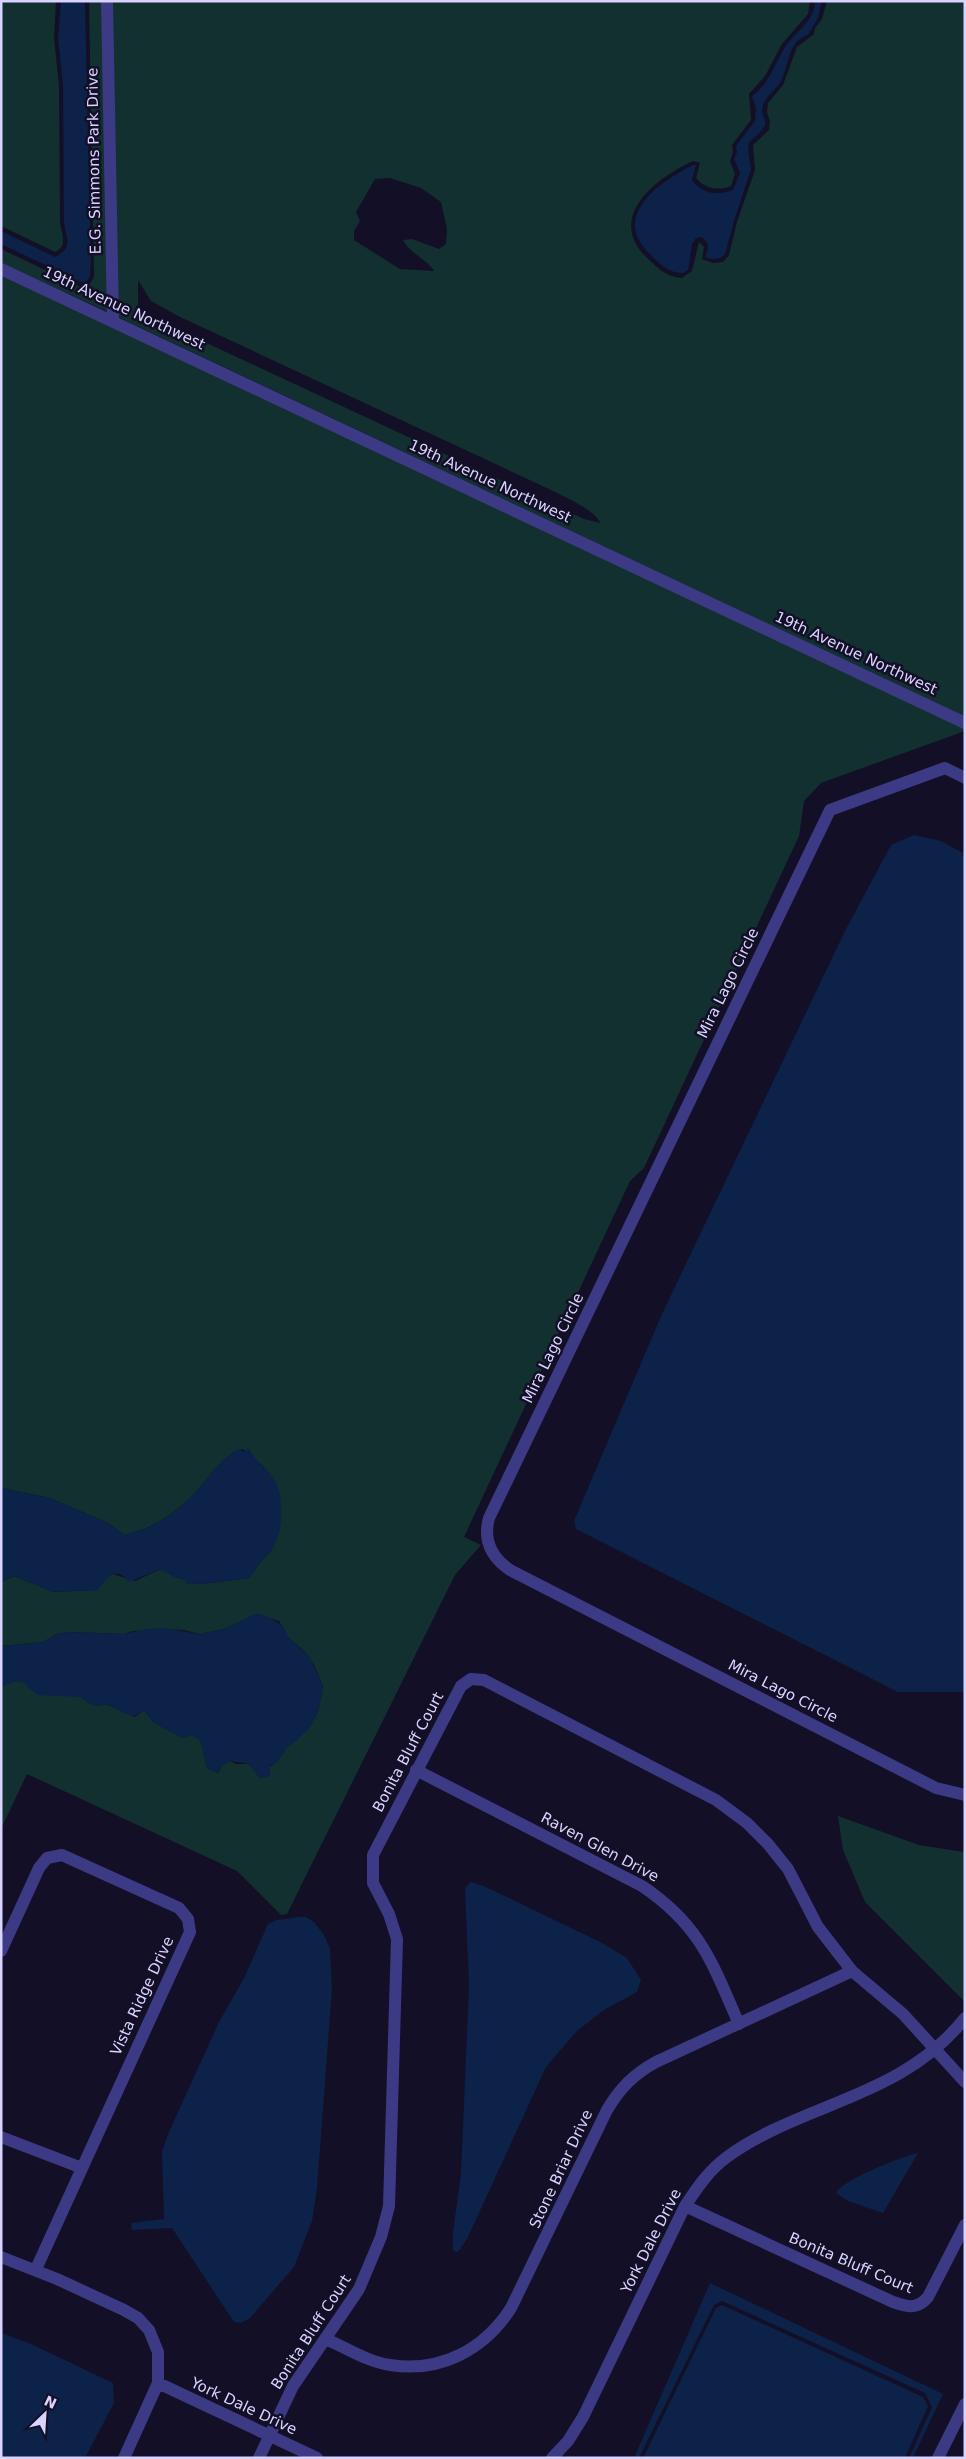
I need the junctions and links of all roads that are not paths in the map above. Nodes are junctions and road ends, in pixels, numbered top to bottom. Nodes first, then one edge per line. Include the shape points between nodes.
1 (107, 1) edge
2 (1, 269) edge
3 (113, 320) junction
4 (965, 723) edge
5 (965, 778) edge
6 (416, 1770) junction
7 (965, 1794) edge
8 (1, 1951) edge
9 (852, 1971) junction
10 (965, 2018) edge
11 (739, 2024) junction
12 (935, 2049) junction
13 (965, 2082) edge
14 (1, 2137) edge
15 (82, 2168) junction
16 (685, 2206) junction
17 (965, 2225) edge
18 (1, 2257) edge
19 (36, 2270) junction
20 (326, 2339) junction
21 (158, 2383) junction
22 (965, 2404) edge
23 (269, 2435) junction
24 (124, 2458) edge
25 (259, 2458) edge
26 (317, 2458) edge
27 (552, 2458) edge
28 (938, 2458) edge

1 - 3 street, E.G. Simmons Park Drive
2 - 3 street, 19th Avenue Northwest
3 - 4 street, 19th Avenue Northwest
5 - 7 street, Mira Lago Circle via 945,768 830,810 489,1518 486,1531 492,1553 510,1570 936,1788
6 - 9 street, Bonita Bluff Court via 461,1686 471,1679 484,1680 716,1800 747,1823 788,1869 818,1927
6 - 11 street, Raven Glen Drive via 642,1886 667,1902 700,1941
6 - 20 street, Bonita Bluff Court via 373,1855 372,1869 373,1883 397,1939 389,2206 381,2237 359,2289
8 - 15 street, Vista Ridge Drive via 39,1868 48,1858 62,1855 179,1908 188,1919 190,1932
9 - 11 street, Stone Briar Drive
9 - 12 street, Bonita Bluff Court via 903,2014
10 - 12 street, York Dale Drive
11 - 20 street, Stone Briar Drive via 639,2072 619,2091 511,2308 483,2342 459,2357 422,2367 388,2365
12 - 13 street, Bonita Bluff Court
12 - 16 street, York Dale Drive via 897,2076 867,2092 746,2144 703,2179
14 - 15 street
15 - 19 street, Vista Ridge Drive
16 - 17 street, Bonita Bluff Court via 910,2307 921,2305 928,2297
16 - 27 street, York Dale Drive via 583,2417 568,2441
18 - 19 street
19 - 21 street via 138,2318 149,2330 158,2352
20 - 23 street, Bonita Bluff Court via 293,2386
21 - 23 street, York Dale Drive
21 - 24 street
22 - 28 street
23 - 25 street, Bonita Bluff Court
23 - 26 street, York Dale Drive

